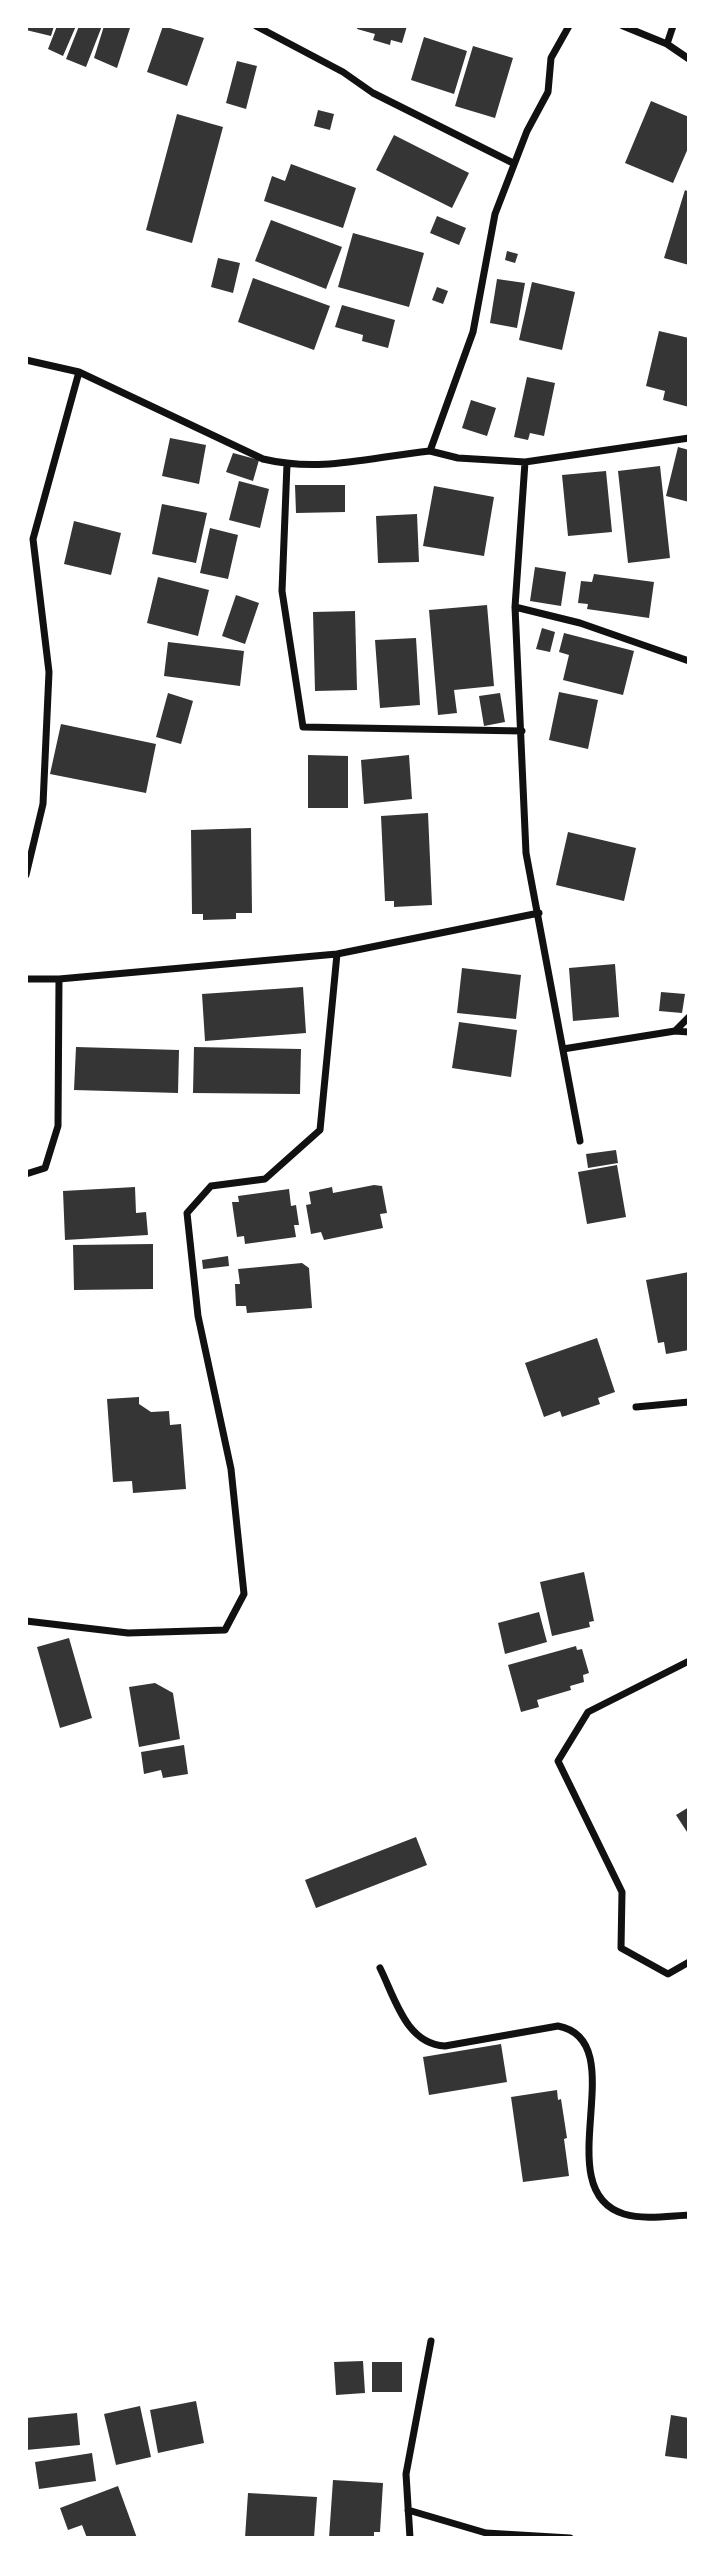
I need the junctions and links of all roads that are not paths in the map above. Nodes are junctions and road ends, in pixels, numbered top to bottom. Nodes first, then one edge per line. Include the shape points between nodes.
1 (256, 26) edge
2 (569, 26) edge
3 (623, 26) edge
4 (673, 26) edge
5 (667, 44) junction
6 (689, 59) edge
7 (513, 163) junction
8 (26, 360) edge
9 (79, 372) junction
10 (689, 439) edge
11 (430, 451) junction
12 (525, 462) junction
13 (287, 464) junction
14 (515, 607) junction
15 (689, 661) edge
16 (522, 731) junction
17 (26, 875) edge
18 (539, 913) junction
19 (337, 954) junction
20 (26, 979) edge
21 (59, 979) junction
22 (689, 1017) edge
23 (675, 1031) junction
24 (689, 1032) edge
25 (563, 1049) junction
26 (580, 1141) dead end
27 (26, 1174) edge
28 (689, 1402) edge
29 (636, 1407) dead end
30 (26, 1621) edge
31 (689, 1661) edge
32 (689, 1962) edge
33 (380, 1968) dead end
34 (689, 2215) edge
35 (431, 2341) dead end
36 (408, 2510) junction
37 (410, 2538) edge
38 (570, 2538) edge

1 - 7 street via 373,93
2 - 7 street via 551,58 548,92
3 - 5 street
4 - 5 street
5 - 6 street
7 - 11 street via 495,214 473,332
8 - 9 street
9 - 13 street via 263,459
9 - 17 street via 33,539 48,672 43,804
10 - 12 street
11 - 12 street via 458,458
11 - 13 street via 331,466
12 - 14 street
13 - 16 street via 282,591 303,727
14 - 15 street via 580,623
14 - 16 street
16 - 18 street via 526,853
18 - 19 street
18 - 25 street
19 - 21 street
19 - 30 street via 320,1130 265,1179 211,1186 187,1213 198,1316 231,1469 244,1594 225,1630 128,1633
20 - 21 street
21 - 27 street via 58,1126 45,1168
22 - 23 street
23 - 24 street
23 - 25 street
25 - 26 street
28 - 29 street
31 - 32 street via 588,1712 558,1761 622,1892 621,1948 668,1974
33 - 34 street via 413,2033 432,2045 558,2026 582,2037 593,2074 588,2156 594,2187 608,2206 624,2214
35 - 36 street via 406,2474
36 - 37 street
36 - 38 street via 486,2533

